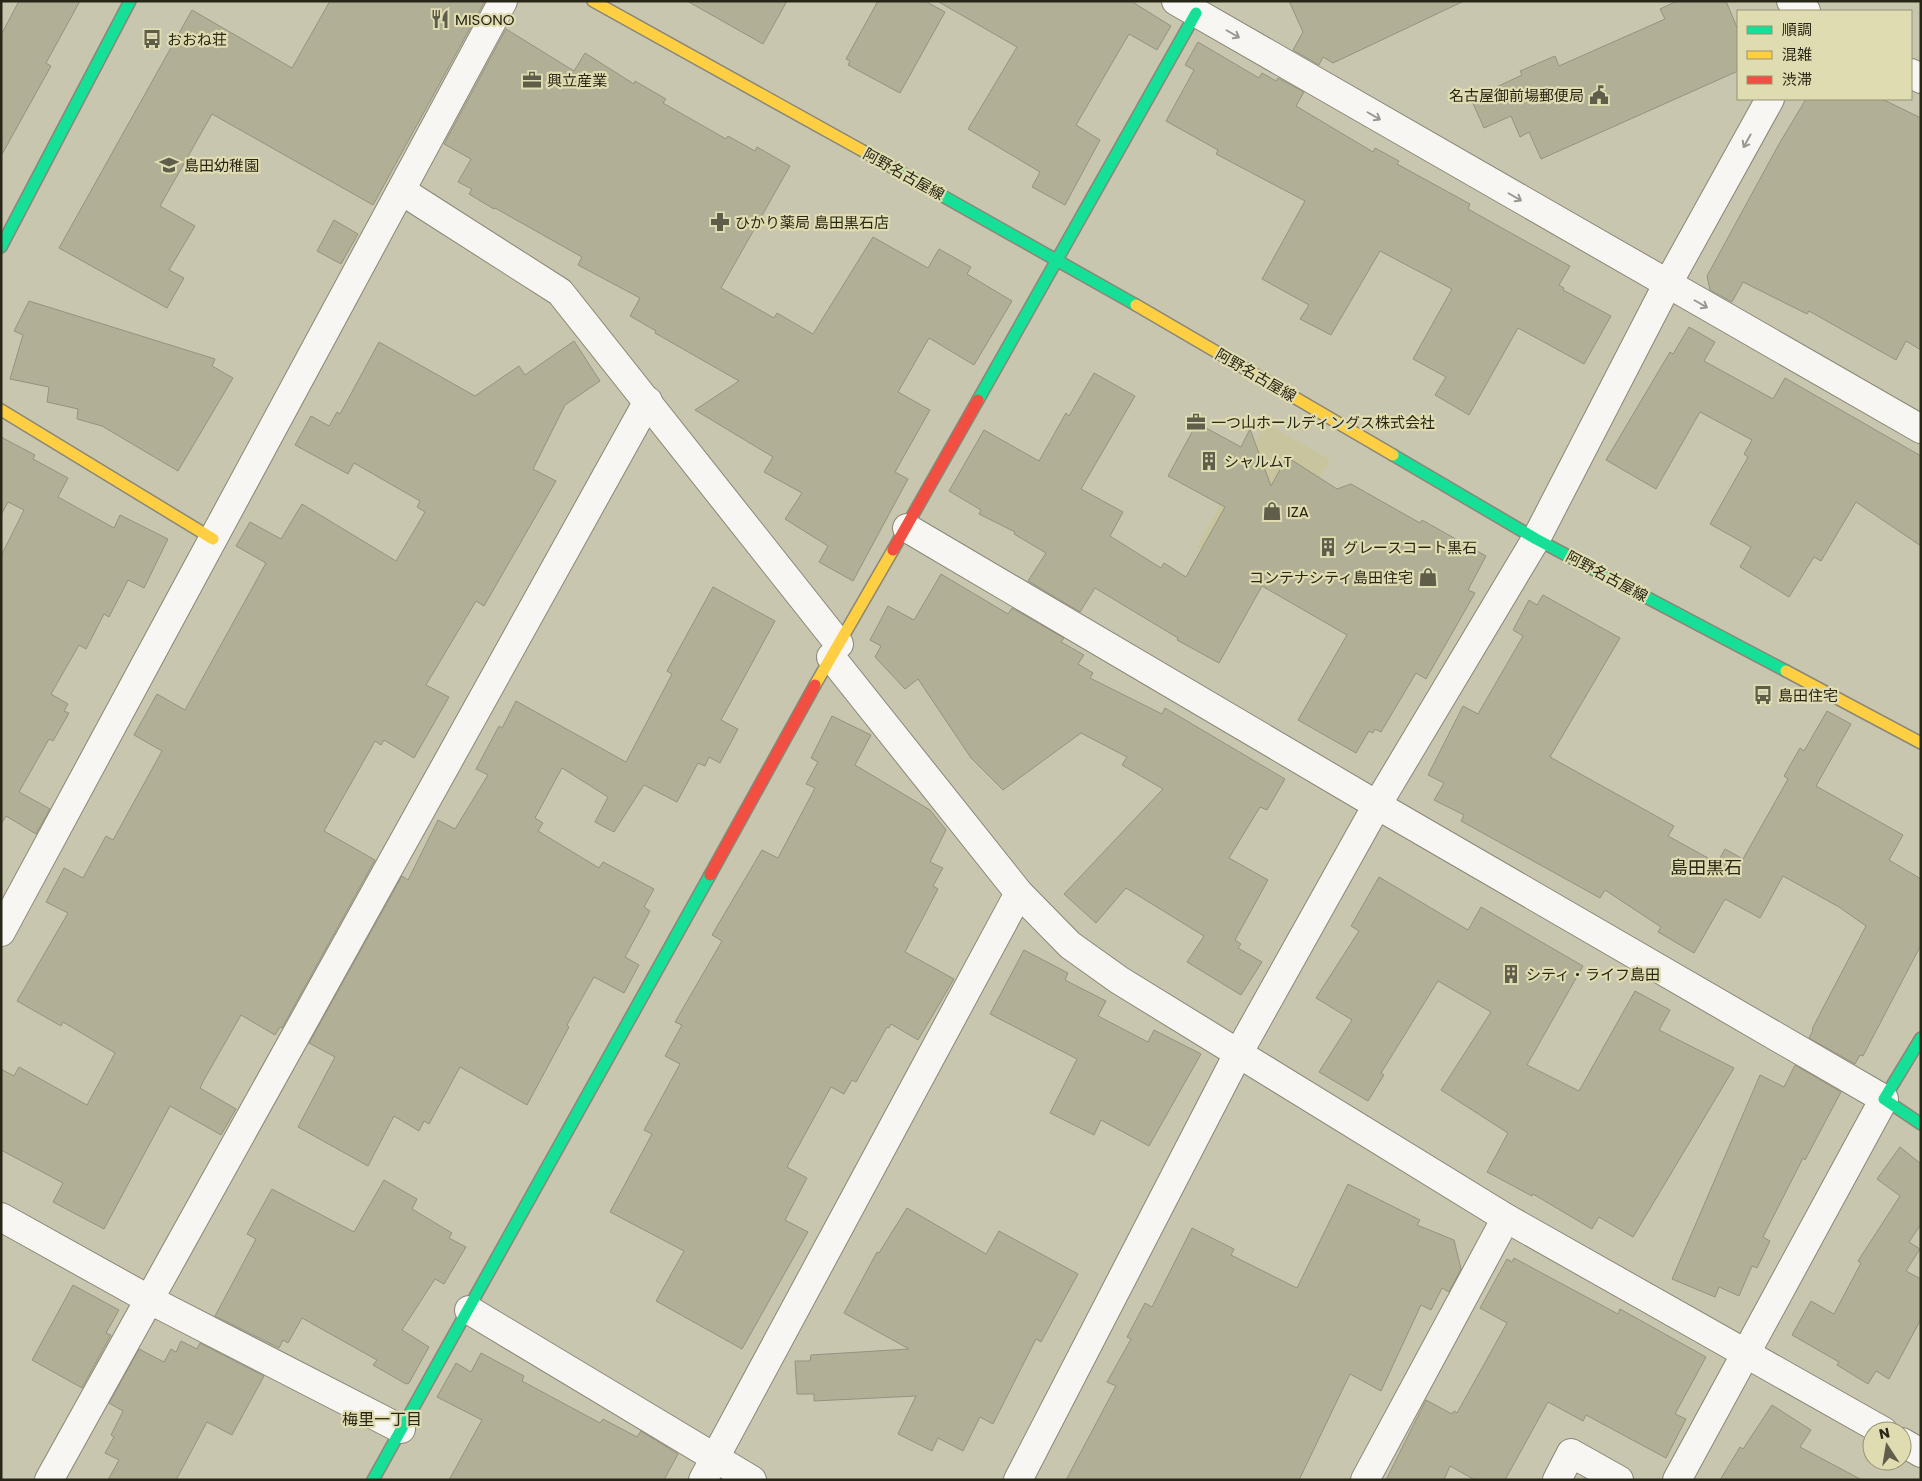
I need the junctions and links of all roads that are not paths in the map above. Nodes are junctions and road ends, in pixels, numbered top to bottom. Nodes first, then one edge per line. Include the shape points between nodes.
1 (130, 1) edge
2 (503, 1) edge
3 (593, 1) edge
4 (1791, 1) edge
5 (1186, 7) edge
6 (1804, 10) edge
7 (1769, 100) edge
8 (402, 191) junction
9 (1, 247) edge
10 (1056, 258) junction
11 (1667, 285) junction
12 (648, 401) junction
13 (1, 410) edge
14 (1921, 429) edge
15 (907, 528) junction
16 (213, 539) junction
17 (1536, 539) junction
18 (835, 651) junction
19 (1921, 743) edge
20 (1377, 805) junction
21 (1019, 893) junction
22 (1, 932) edge
23 (1921, 1038) edge
24 (1240, 1052) junction
25 (1884, 1098) junction
26 (1921, 1124) edge
27 (1, 1217) edge
28 (1506, 1218) junction
29 (150, 1300) junction
30 (469, 1310) junction
31 (1745, 1352) junction
32 (1865, 1421) edge
33 (401, 1429) junction
34 (709, 1469) edge
35 (49, 1480) edge
36 (373, 1480) edge
37 (752, 1480) edge
38 (1018, 1480) edge
39 (1365, 1480) edge
40 (1557, 1480) edge
41 (1620, 1480) edge
42 (1677, 1480) edge

1 - 9 street
2 - 8 street
3 - 10 street, 阿野名古屋線
4 - 6 street
5 - 10 street
5 -> 11 street
7 -> 11 street
8 - 12 street via 560,292
8 - 16 street
10 - 15 street
10 - 17 street, 阿野名古屋線
11 -> 14 street
11 - 17 street
12 - 18 street
12 - 29 street
13 - 16 street
15 - 18 street
15 - 20 street
16 - 22 street
17 - 19 street, 阿野名古屋線
17 - 20 street
18 - 21 street
18 - 30 street
20 - 24 street
20 - 25 street
21 - 24 street via 1070,945 1119,980
21 - 34 street
23 - 25 street
24 - 28 street
24 - 38 street
25 - 26 street
25 - 31 street
27 - 29 street
28 - 31 street
28 - 39 street
29 - 33 street
29 - 35 street
30 - 33 street
30 - 34 street
31 - 32 street
31 - 42 street
33 - 36 street
34 - 37 street
40 - 41 street via 1571,1452

